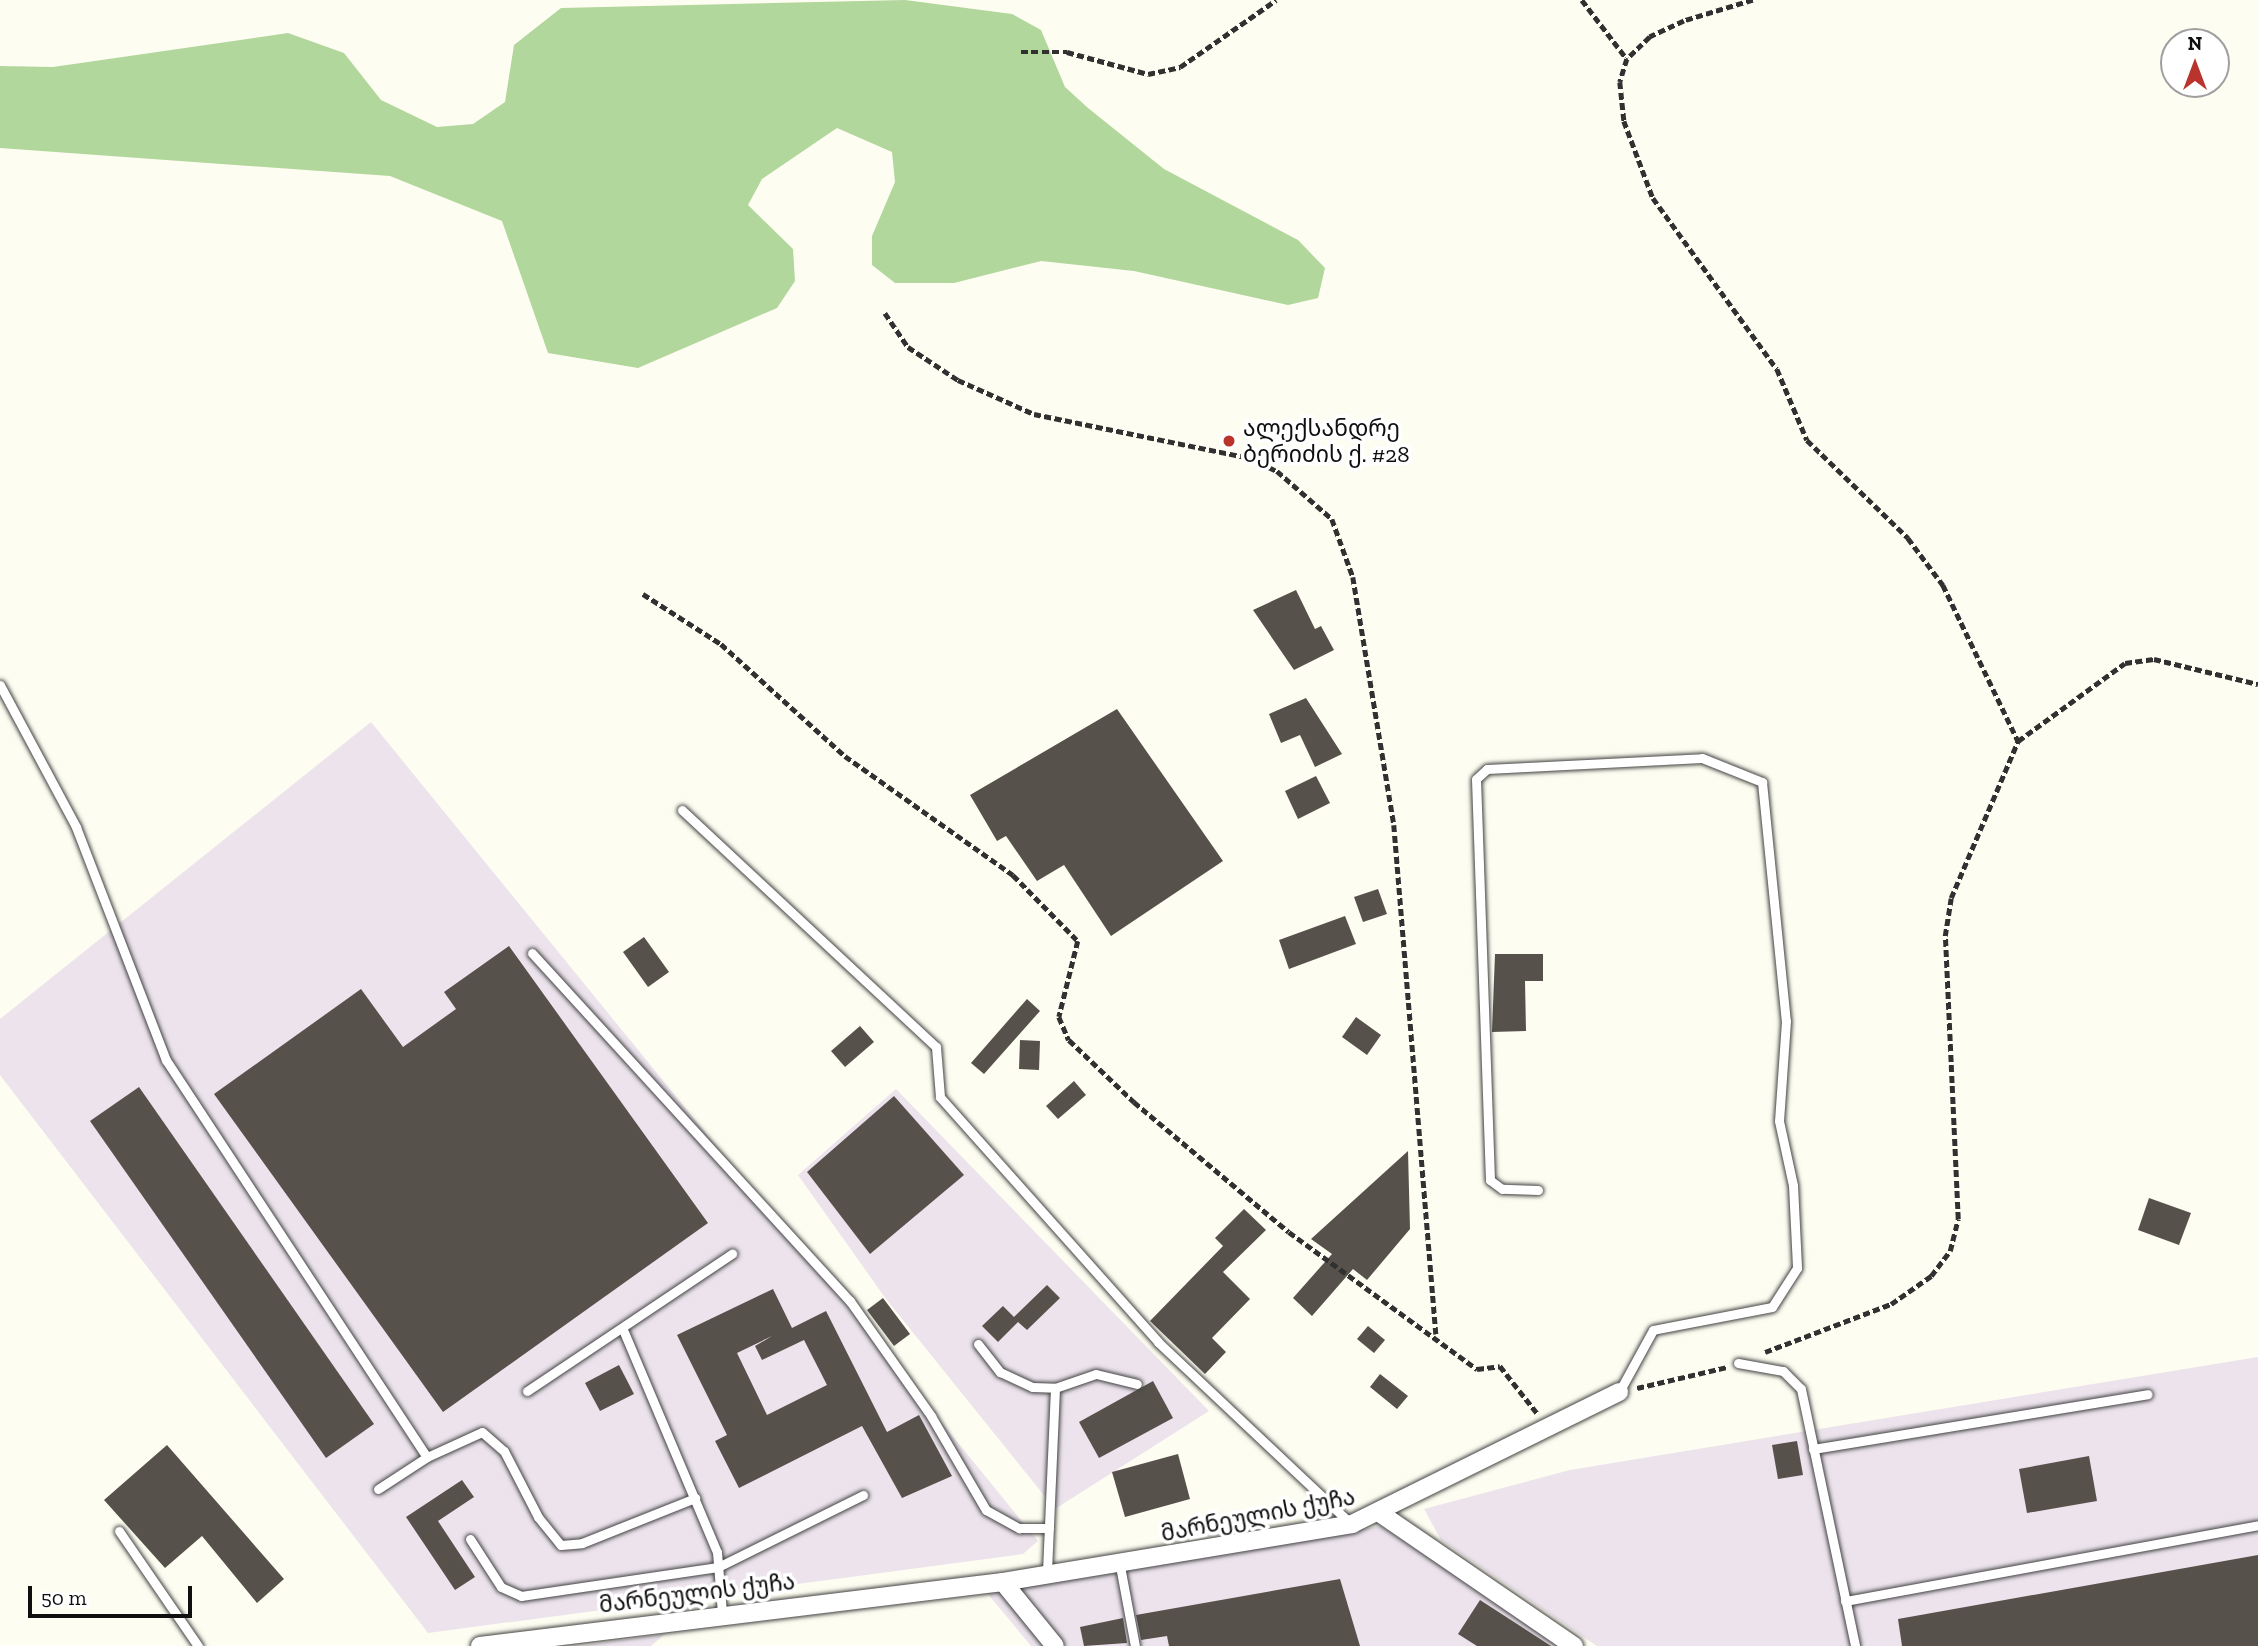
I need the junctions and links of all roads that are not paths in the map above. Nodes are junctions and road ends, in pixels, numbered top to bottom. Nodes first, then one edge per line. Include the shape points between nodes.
1 (0, 685) edge
2 (682, 810) dead end
3 (532, 953) dead end
4 (1538, 1190) dead end
5 (732, 1254) dead end
6 (624, 1332) junction
7 (978, 1344) dead end
8 (1738, 1363) road end
9 (1137, 1384) dead end
10 (1055, 1388) junction
11 (527, 1391) dead end
12 (1619, 1391) joint
13 (2148, 1394) dead end
14 (1813, 1449) junction
15 (427, 1457) junction
16 (378, 1489) dead end
17 (863, 1495) dead end
18 (695, 1498) junction
19 (1381, 1514) junction
20 (1352, 1524) junction
21 (2258, 1525) edge
22 (1049, 1528) junction
23 (119, 1531) dead end
24 (470, 1539) dead end
25 (1120, 1566) junction
26 (718, 1567) junction
27 (1047, 1571) junction
28 (1003, 1582) junction
29 (1845, 1601) junction
30 (722, 1613) junction
31 (198, 1646) edge
32 (480, 1646) edge
33 (1055, 1646) edge
34 (1135, 1646) edge
35 (1574, 1646) edge
36 (1854, 1646) edge

1 - 15 lane via 76,827 166,1060
2 - 20 lane via 936,1047 940,1097 1158,1342
3 - 22 lane via 850,1301 931,1416 986,1510 1019,1528
4 - 12 lane via 1502,1188 1490,1180 1476,779 1487,769 1702,758 1762,782 1786,1021 1779,1121 1793,1185 1797,1268 1772,1307 1653,1330
5 - 6 lane
6 - 11 lane
6 - 18 lane
7 - 10 lane via 1000,1372 1032,1387
8 - 14 lane via 1783,1371 1801,1389
9 - 10 lane via 1096,1374
10 - 22 lane
12 - 19 street, მარნეულის ქუჩა
13 - 14 lane
14 - 29 lane
15 - 16 lane
15 - 18 lane via 482,1432 504,1451 538,1517 561,1545 582,1543
17 - 26 lane
18 - 26 lane
19 - 20 street, მარნეულის ქუჩა
19 - 35 street
20 - 25 street, მარნეულის ქუჩა
21 - 29 lane
22 - 27 lane
23 - 31 lane
24 - 26 lane via 502,1587 521,1596
25 - 27 street, მარნეულის ქუჩა
25 - 34 lane
26 - 30 lane
27 - 28 street, მარნეულის ქუჩა
28 - 30 street, მარნეულის ქუჩა
28 - 33 street
29 - 36 lane
30 - 32 street, მარნეულის ქუჩა

